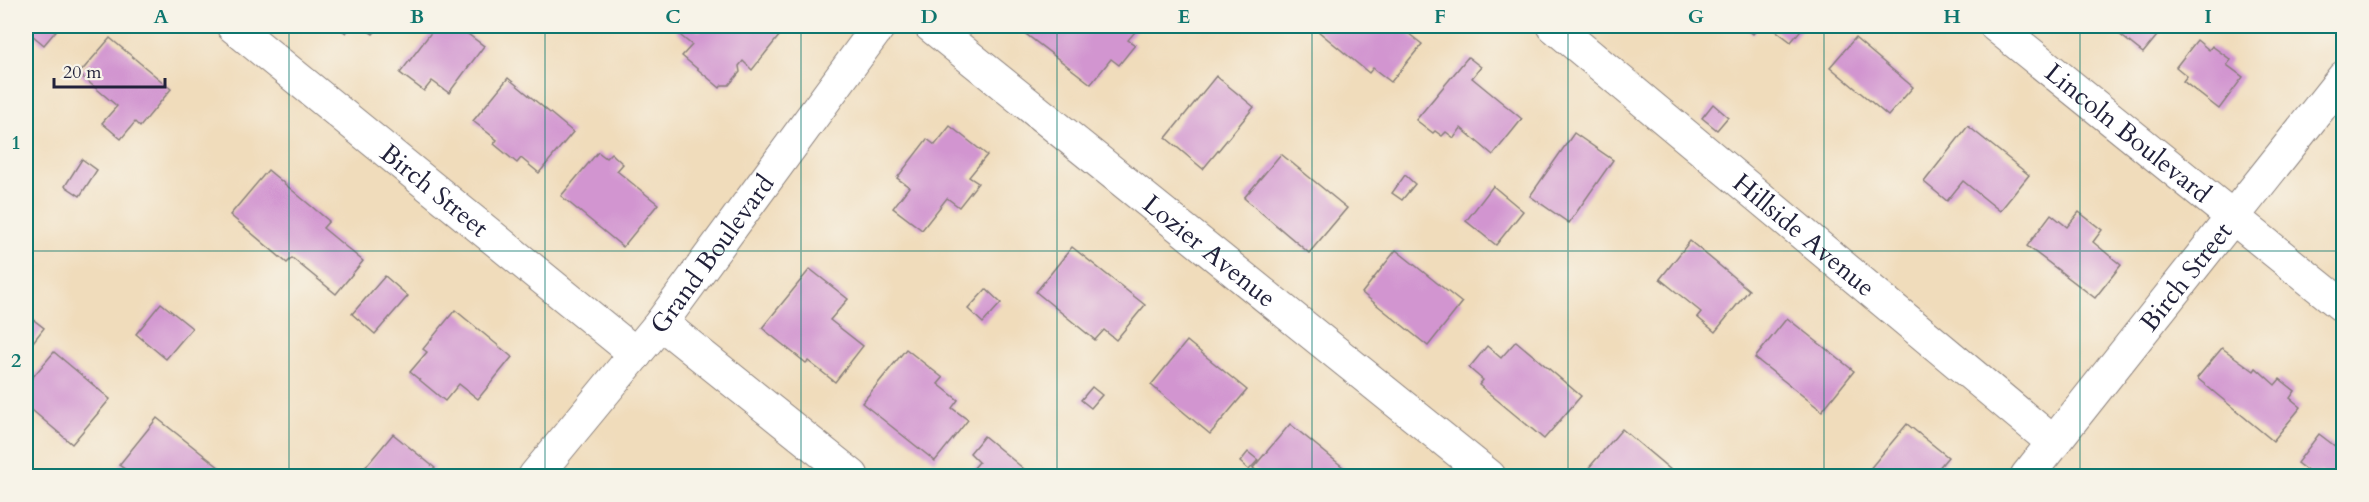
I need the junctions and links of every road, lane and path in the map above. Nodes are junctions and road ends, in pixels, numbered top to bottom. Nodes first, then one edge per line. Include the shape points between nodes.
1 (233, 26) edge
2 (879, 26) edge
3 (931, 26) edge
4 (1554, 26) edge
5 (1996, 26) edge
6 (2343, 77) edge
7 (2233, 217) junction
8 (2343, 307) edge
9 (661, 322) junction
10 (636, 354) junction
11 (2054, 443) junction
12 (535, 477) edge
13 (852, 477) edge
14 (1489, 477) edge
15 (2027, 477) edge

1 - 10 street, Birch Street
2 - 9 street, Grand Boulevard
3 - 14 street, Lozier Avenue
4 - 11 street, Hillside Avenue
5 - 7 street, Lincoln Boulevard
6 - 7 street, Birch Street
7 - 8 street, Lincoln Boulevard
7 - 11 street, Birch Street
9 - 10 street, Grand Boulevard
9 - 13 street
10 - 12 street, Grand Boulevard
11 - 15 street, Birch Street

